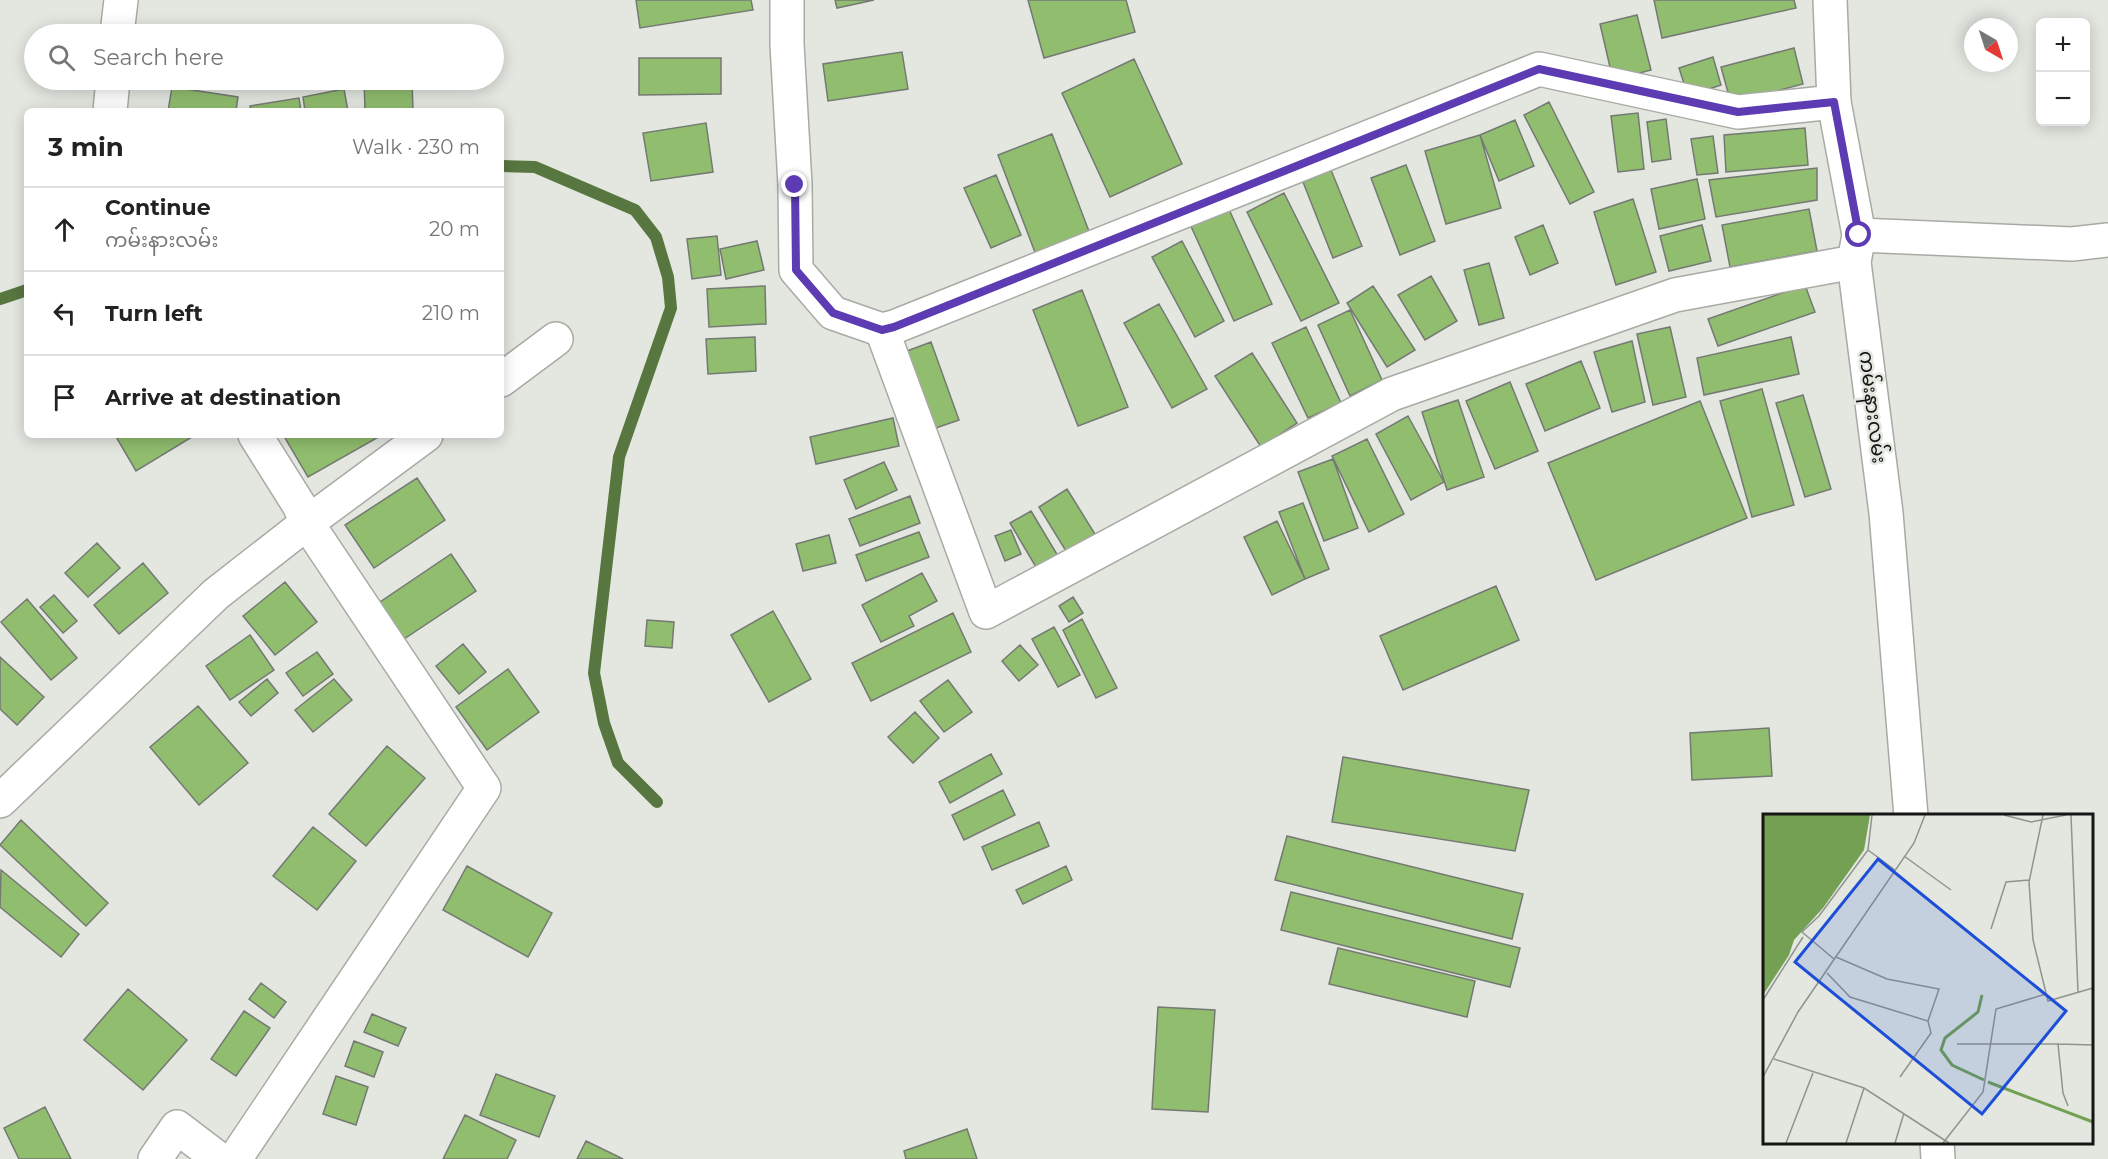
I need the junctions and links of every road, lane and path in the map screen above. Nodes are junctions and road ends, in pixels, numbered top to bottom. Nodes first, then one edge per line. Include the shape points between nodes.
1 (121, 0) edge
2 (787, 0) edge
3 (1830, 0) edge
4 (118, 24) edge
5 (112, 90) edge
6 (1834, 102) junction
7 (110, 108) edge
8 (2108, 240) edge
9 (1857, 249) junction
10 (882, 330) junction
11 (556, 339) dead end
12 (504, 378) edge
13 (257, 438) edge
14 (422, 438) edge
15 (307, 523) junction
16 (0, 801) edge
17 (1911, 814) edge
18 (1937, 1144) edge
19 (155, 1159) edge
20 (219, 1159) edge
21 (235, 1159) edge
22 (1938, 1159) edge

1 - 4 street
2 - 10 street via 796,270 833,313
3 - 6 street, ကမ်းနားလမ်း
5 - 7 street
6 - 9 street, ကမ်းနားလမ်း
6 - 10 street via 1738,112 1539,69
8 - 9 street
9 - 10 street via 1675,295 1392,394 986,612
9 - 17 street, ကမ်းနားလမ်း via 1886,513
11 - 12 street
13 - 15 street
14 - 15 street
15 - 16 street via 216,594
15 - 21 street via 484,788
18 - 22 street
19 - 20 street via 177,1127

